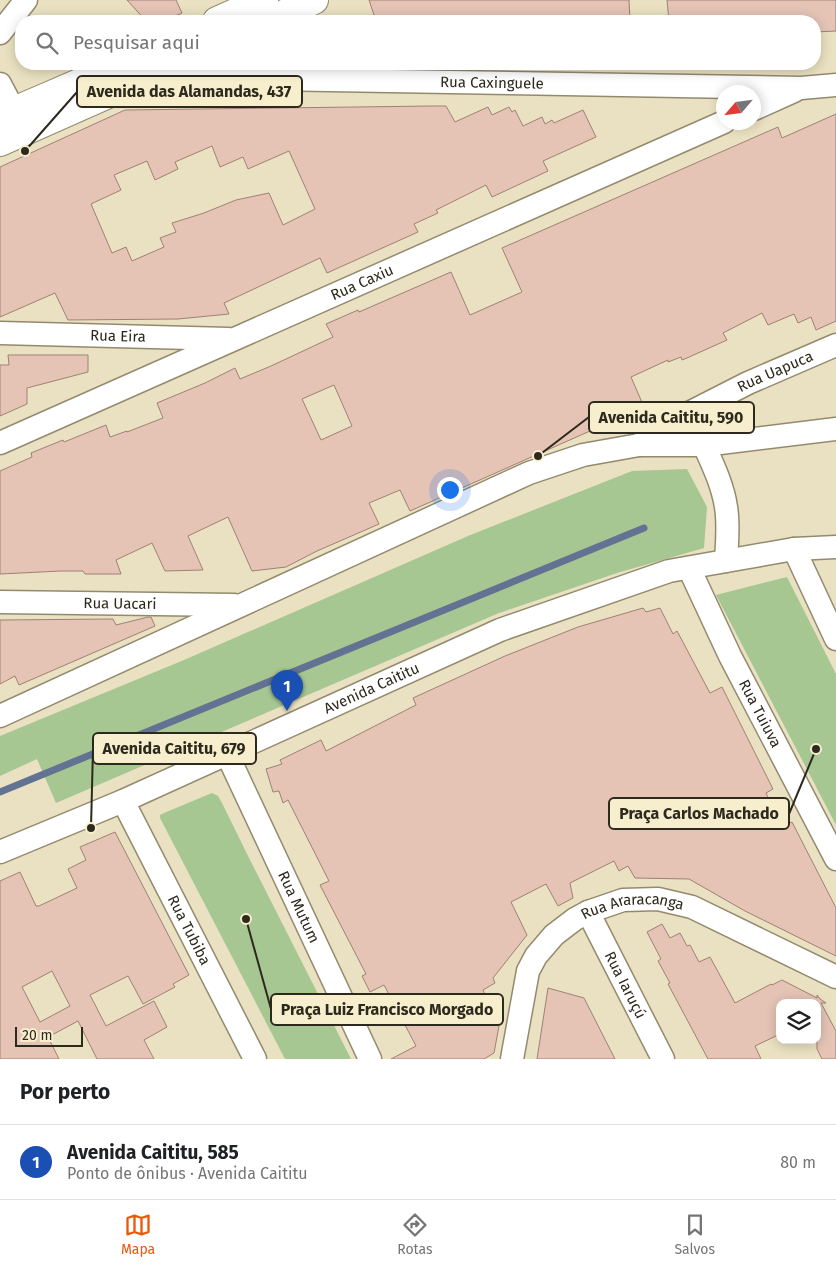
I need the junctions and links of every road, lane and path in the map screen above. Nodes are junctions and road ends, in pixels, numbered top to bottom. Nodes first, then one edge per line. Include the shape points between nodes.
1 (26, 0) edge
2 (264, 0) edge
3 (314, 0) edge
4 (15, 15) edge
5 (15, 15) edge
6 (231, 15) edge
7 (282, 15) edge
8 (1, 35) edge
9 (111, 70) edge
10 (136, 70) edge
11 (162, 70) edge
12 (836, 72) edge
13 (148, 76) junction
14 (0, 84) edge
15 (836, 85) edge
16 (801, 88) junction
17 (761, 106) edge
18 (13, 120) edge
19 (716, 126) edge
20 (0, 142) edge
21 (0, 334) edge
22 (234, 340) junction
23 (836, 345) edge
24 (836, 429) edge
25 (0, 443) edge
26 (639, 445) junction
27 (704, 445) junction
28 (836, 547) edge
29 (794, 550) junction
30 (726, 561) junction
31 (689, 568) junction
32 (0, 602) edge
33 (240, 605) junction
34 (836, 639) edge
35 (0, 716) edge
36 (227, 754) junction
37 (123, 801) junction
38 (0, 852) edge
39 (836, 859) edge
40 (588, 912) junction
41 (836, 977) edge
42 (254, 1059) edge
43 (370, 1059) edge
44 (512, 1059) edge
45 (663, 1059) edge

1 - 4 street
2 - 6 street
3 - 7 street
5 - 8 street
9 - 18 street
10 - 13 street
11 - 13 street
12 - 16 street
13 - 16 street, Rua Caxinguele
13 - 18 street
14 - 18 street
15 - 16 street, Rua Caxinguele
16 - 17 street
18 - 20 street
19 - 22 street, Rua Caxiu
21 - 22 street, Rua Eira
22 - 25 street, Rua Caxiu
23 - 26 street, Rua Uapuca via 691,412
24 - 27 street
26 - 27 street
26 - 33 street via 583,455 529,473
27 - 30 street via 726,507
28 - 29 street, Avenida Caititu
29 - 30 street, Avenida Caititu
29 - 34 street
30 - 31 street, Avenida Caititu
31 - 36 street, Avenida Caititu via 669,571 500,630
31 - 39 street, Rua Tuiuva via 730,656
32 - 33 street, Rua Uacari
33 - 35 street
36 - 37 street, Avenida Caititu
36 - 43 street, Rua Mutum
37 - 38 street, Avenida Caititu
37 - 42 street, Rua Tubiba
40 - 41 street, Rua Araracanga via 623,900 658,899 692,907
40 - 44 street, Rua Araracanga via 554,934 528,971
40 - 45 street, Rua Iaruçú

